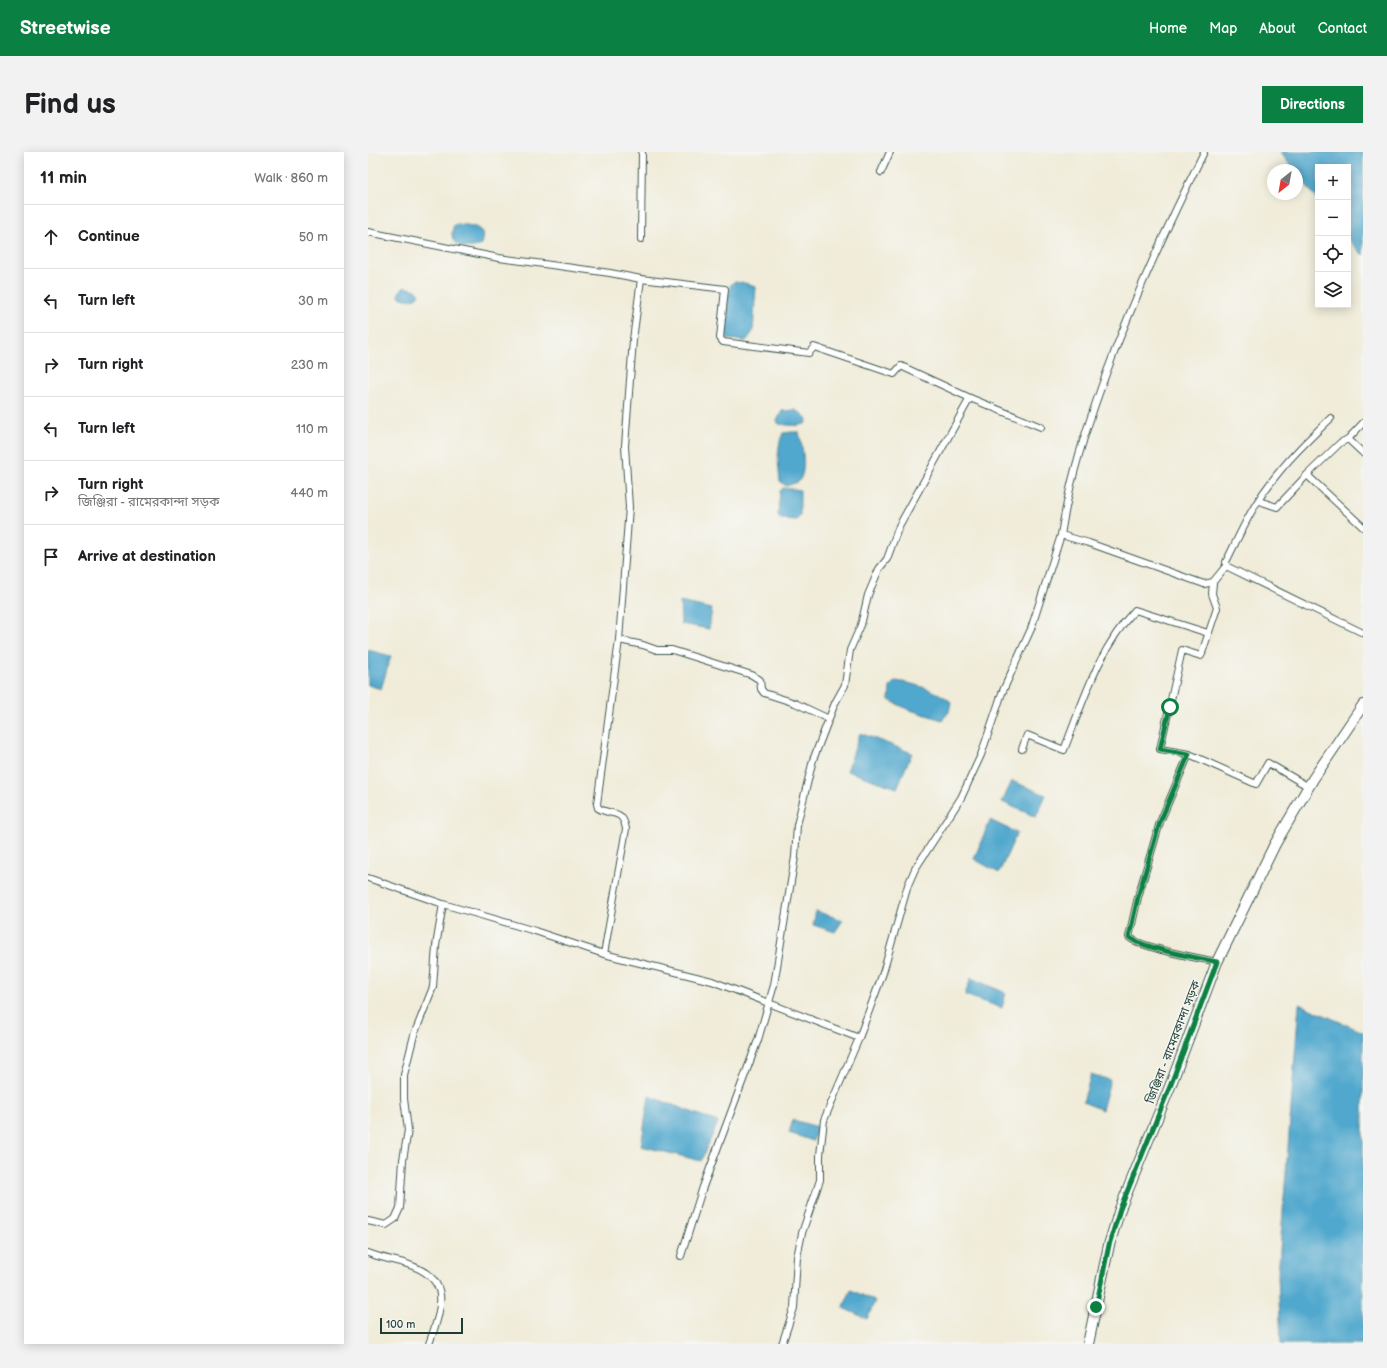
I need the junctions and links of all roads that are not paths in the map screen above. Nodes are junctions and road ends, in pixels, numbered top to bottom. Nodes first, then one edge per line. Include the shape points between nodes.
1 (642, 152) edge
2 (890, 152) edge
3 (1204, 152) edge
4 (881, 172) dead end
5 (368, 232) edge
6 (641, 239) dead end
7 (641, 280) junction
8 (970, 398) junction
9 (1331, 418) dead end
10 (1363, 423) edge
11 (1041, 427) dead end
12 (1348, 439) junction
13 (1363, 453) edge
14 (1307, 475) junction
15 (1259, 501) junction
16 (1363, 527) edge
17 (1061, 535) junction
18 (1226, 566) junction
19 (1213, 582) junction
20 (1208, 633) junction
21 (1363, 633) edge
22 (618, 640) junction
23 (1363, 705) edge
24 (829, 719) junction
25 (1022, 749) dead end
26 (1189, 754) junction
27 (1309, 787) junction
28 (368, 878) edge
29 (443, 904) junction
30 (604, 954) junction
31 (1217, 962) junction
32 (859, 1038) junction
33 (368, 1221) edge
34 (368, 1253) edge
35 (681, 1256) dead end
36 (429, 1344) edge
37 (782, 1344) edge
38 (1088, 1344) edge

1 - 6 street
2 - 4 street
3 - 17 street via 1121,333 1082,438 1067,497
5 - 7 street via 499,258 610,273
7 - 8 street via 725,289 720,338 723,342 809,353 814,347 894,374 901,366
7 - 22 street via 633,340 625,446 629,507
8 - 11 street
8 - 24 street via 899,526 887,559 879,569 850,650 844,685
9 - 15 street via 1290,459 1268,485
10 - 12 street
12 - 13 street
12 - 14 street via 1340,443
14 - 15 street via 1277,507
14 - 16 street
15 - 18 street via 1243,527
17 - 19 street via 1192,581 1204,584
17 - 32 street via 1031,629 1002,693 981,755 961,798 912,874 883,973
18 - 19 street
18 - 21 street
19 - 20 street via 1212,594 1217,608
20 - 25 street via 1135,610 1120,625 1100,661 1064,750 1027,735
20 - 26 street via 1201,656 1182,650 1160,749
22 - 24 street via 657,650 672,650 752,675 760,680 764,693 795,703
22 - 30 street via 597,804 602,810 621,815 626,829
23 - 27 main road, জিঞ্জিরা - রামেরকান্দা সড়ক
24 - 35 street via 813,760 798,825 774,985 758,1040 705,1181
26 - 27 street via 1256,784 1268,763
26 - 31 street via 1160,822 1129,937 1146,945
27 - 31 main road, জিঞ্জিরা - রামেরকান্দা সড়ক via 1275,844
28 - 29 street
29 - 30 street
29 - 33 street via 433,987 414,1035 404,1076 408,1130 400,1208 395,1219 386,1225
30 - 32 street via 712,981
31 - 38 main road, জিঞ্জিরা - রামেরকান্দা সড়ক via 1120,1209 1109,1245
32 - 37 street via 824,1120 820,1180 802,1233 796,1264 794,1308
34 - 36 street via 407,1264 435,1280 440,1291

